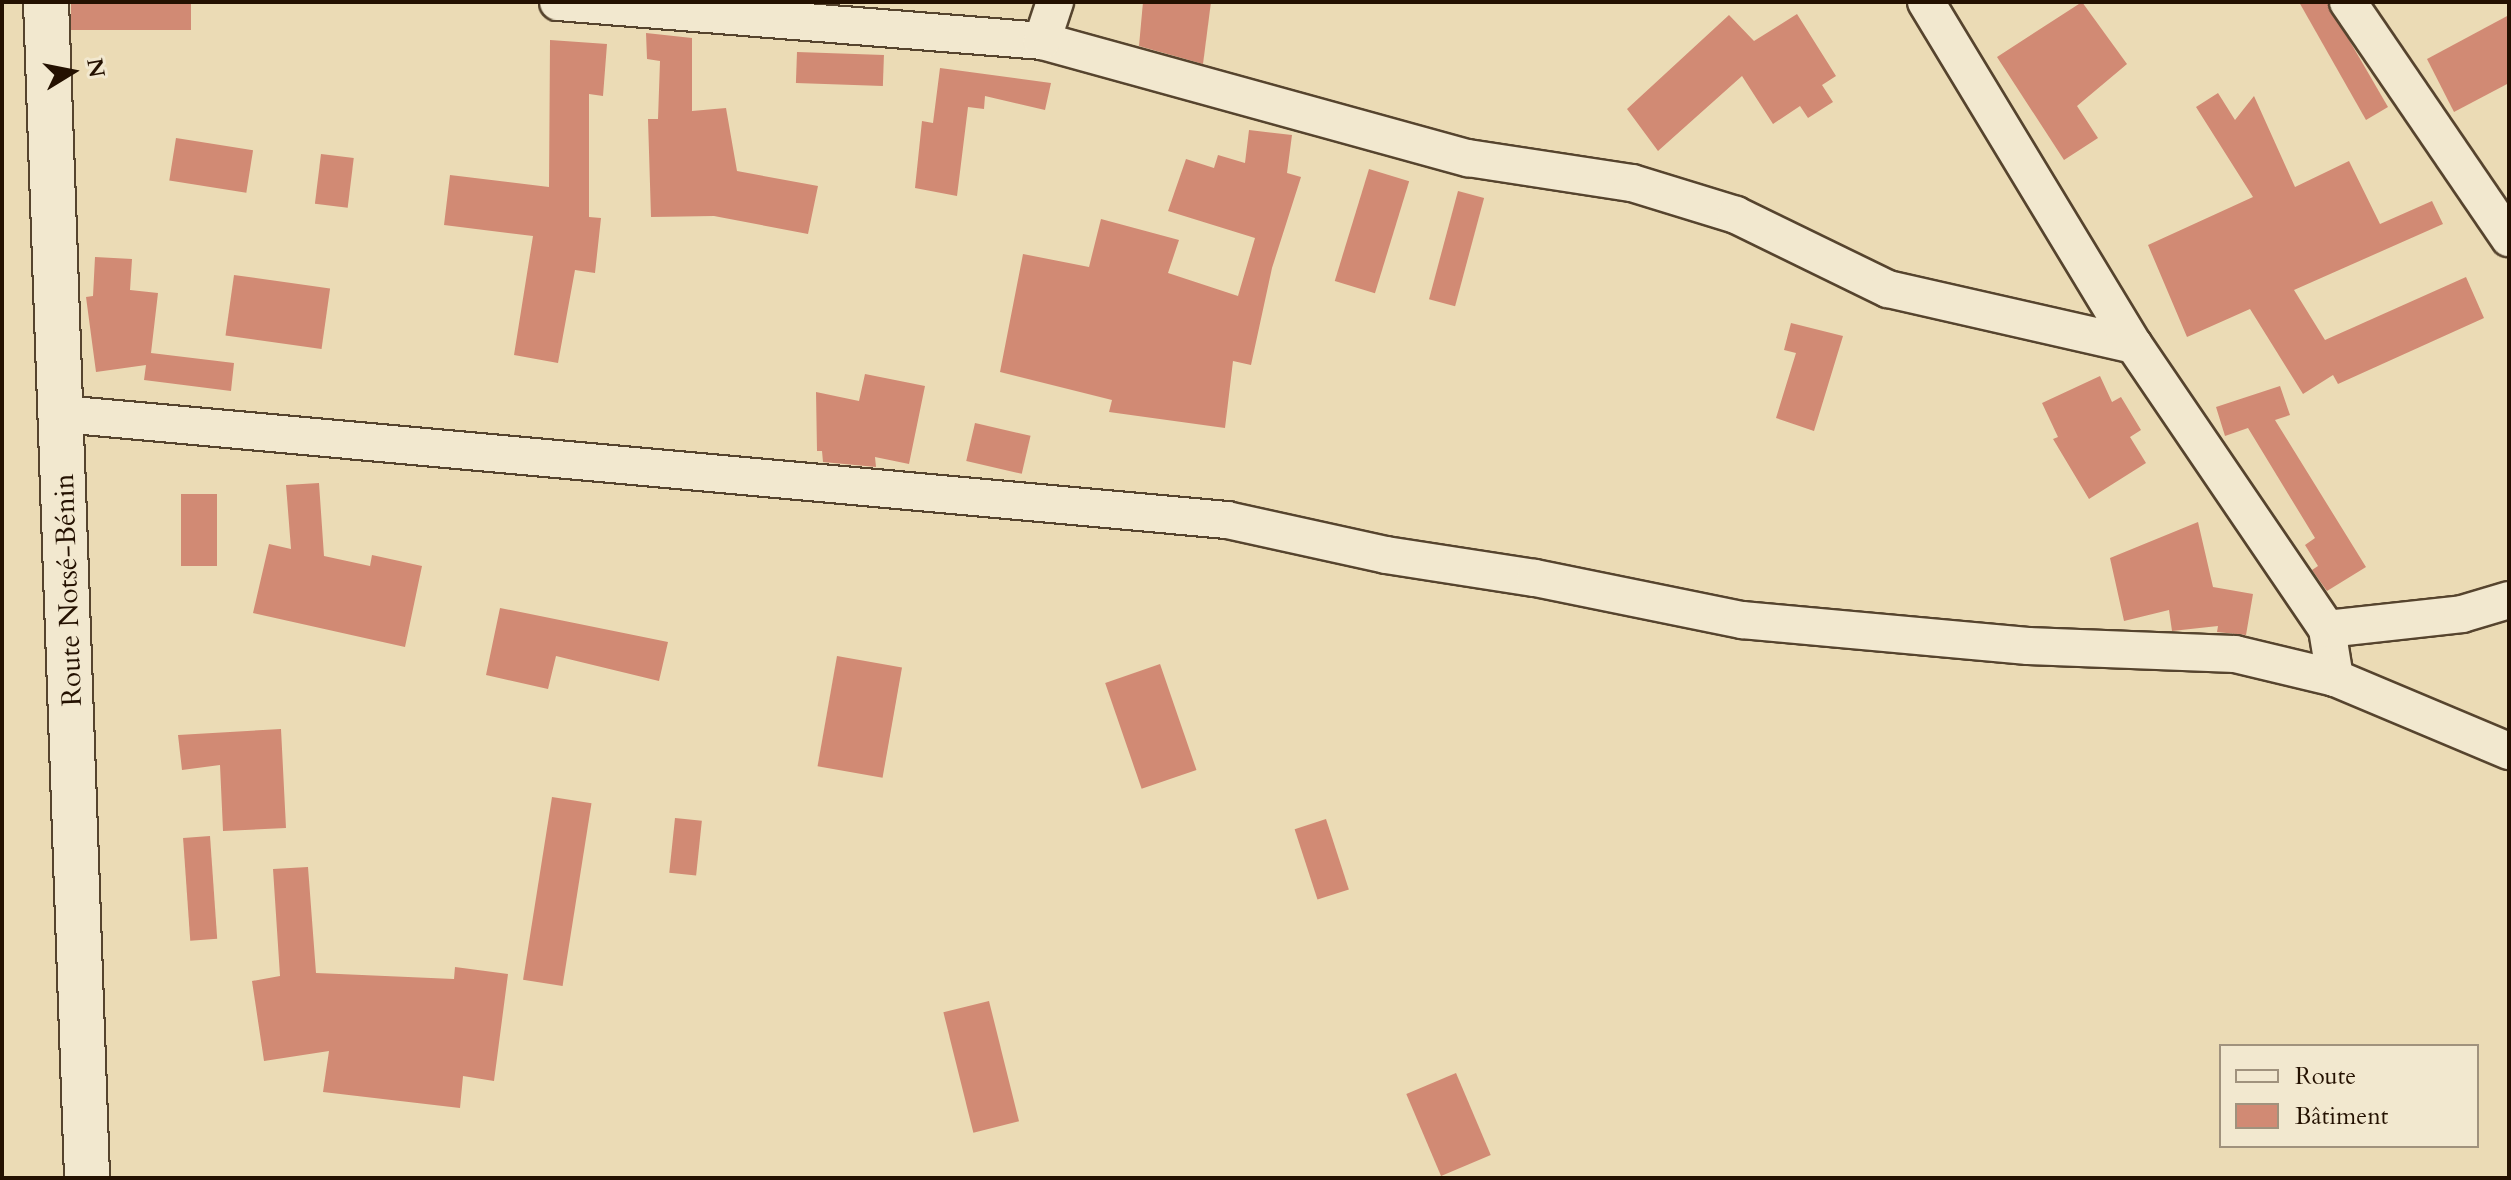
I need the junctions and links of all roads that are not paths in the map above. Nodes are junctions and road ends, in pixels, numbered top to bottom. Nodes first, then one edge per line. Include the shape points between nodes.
1 (46, 2) edge
2 (558, 2) edge
3 (1055, 2) edge
4 (1926, 2) edge
5 (2348, 2) edge
6 (1042, 41) junction
7 (2509, 238) edge
8 (2134, 345) junction
9 (62, 414) junction
10 (2509, 600) edge
11 (2327, 629) junction
12 (2335, 678) junction
13 (2509, 751) edge
14 (87, 1178) edge

1 - 9 main road, Route Notsé-Bénin
2 - 6 street
3 - 6 street
4 - 8 street
5 - 7 street
6 - 8 street via 1468,158 1632,183 1736,215 1888,289
8 - 11 street
9 - 12 street via 1227,520 1386,555 1535,578 1742,620 2028,646 2235,654
9 - 14 main road, Route Notsé-Bénin
10 - 11 street via 2462,614
11 - 12 street
12 - 13 street

